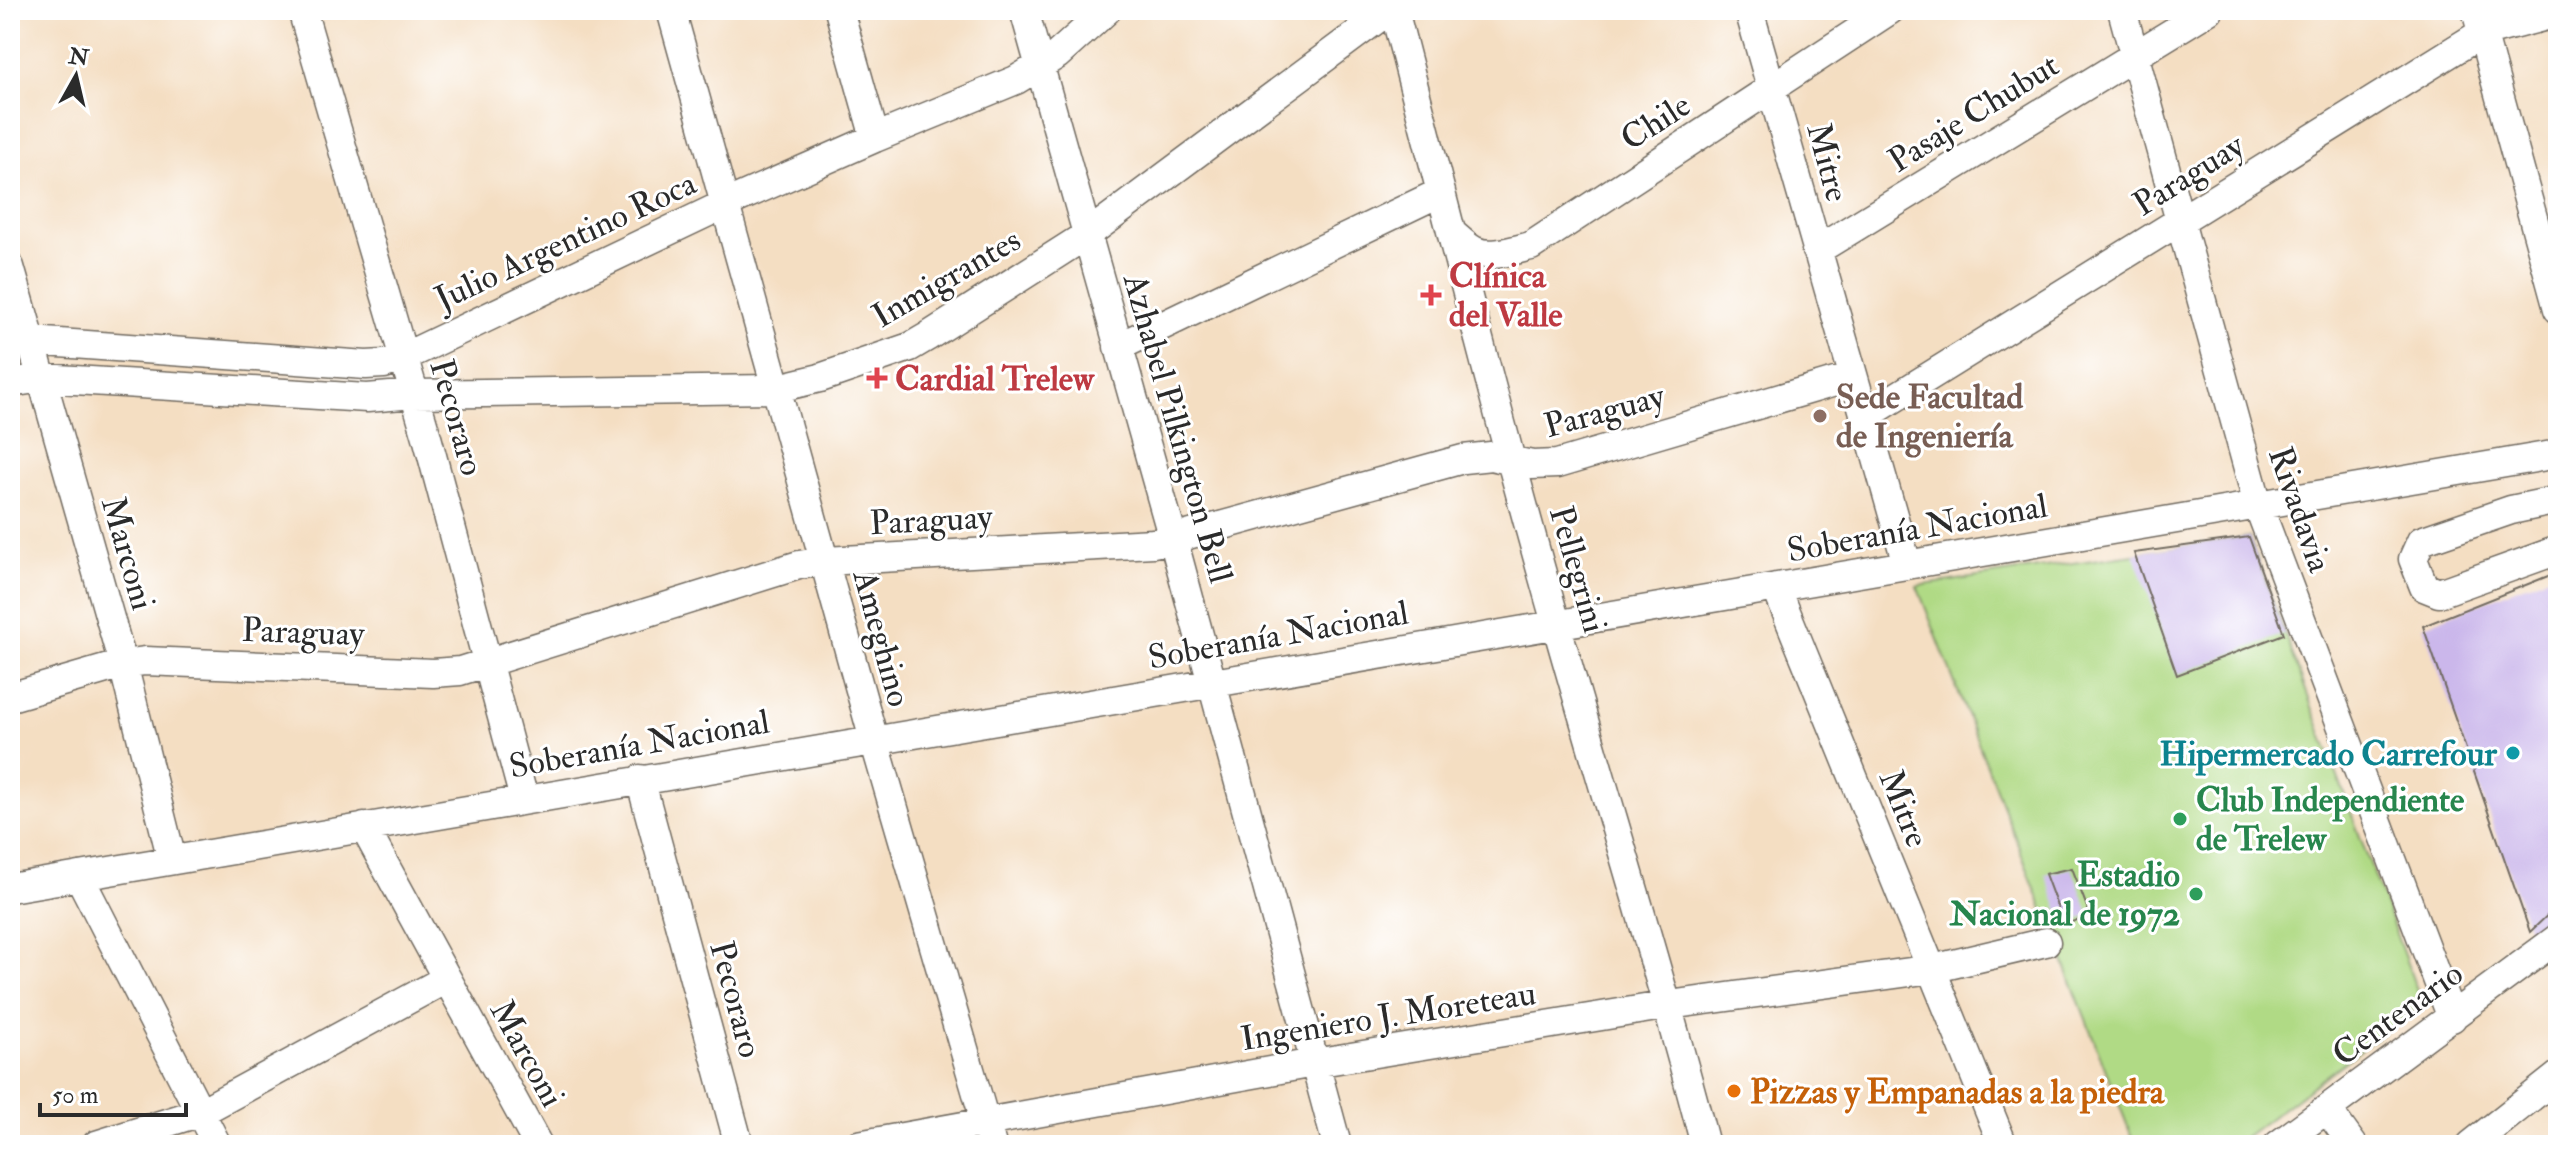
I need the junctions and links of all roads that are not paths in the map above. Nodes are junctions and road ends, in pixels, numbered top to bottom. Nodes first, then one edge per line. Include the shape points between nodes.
1 (302, 10) edge
2 (671, 10) edge
3 (839, 10) edge
4 (1024, 10) edge
5 (1107, 10) edge
6 (1392, 10) edge
7 (1749, 10) edge
8 (1890, 10) edge
9 (2122, 10) edge
10 (2209, 10) edge
11 (2558, 13) edge
12 (2479, 21) edge
13 (2136, 54) junction
14 (1041, 66) junction
15 (1771, 88) junction
16 (875, 138) junction
17 (1441, 192) junction
18 (725, 204) junction
19 (2180, 222) junction
20 (1088, 234) junction
21 (1453, 234) junction
22 (1816, 251) junction
23 (10, 267) edge
24 (2558, 309) edge
25 (20, 342) edge
26 (1118, 347) junction
27 (404, 357) junction
28 (1852, 377) junction
29 (42, 378) junction
30 (10, 383) edge
31 (774, 389) junction
32 (414, 394) junction
33 (1864, 417) junction
34 (2558, 454) edge
35 (1511, 460) junction
36 (2558, 500) edge
37 (2258, 505) junction
38 (1173, 539) junction
39 (2558, 550) edge
40 (825, 561) junction
41 (1907, 564) junction
42 (1776, 587) junction
43 (1556, 623) junction
44 (486, 662) junction
45 (123, 664) junction
46 (1212, 682) junction
47 (10, 697) edge
48 (874, 740) junction
49 (640, 779) junction
50 (524, 799) junction
51 (364, 827) junction
52 (172, 860) junction
53 (79, 876) junction
54 (10, 888) edge
55 (2558, 938) edge
56 (2046, 942) dead end
57 (1932, 969) junction
58 (446, 979) junction
59 (1669, 1005) junction
60 (2452, 1018) junction
61 (1314, 1063) junction
62 (2558, 1076) edge
63 (2327, 1109) junction
64 (201, 1112) junction
65 (989, 1134) edge
66 (96, 1145) edge
67 (217, 1145) edge
68 (538, 1145) edge
69 (739, 1145) edge
70 (858, 1145) edge
71 (1337, 1145) edge
72 (1705, 1145) edge
73 (2003, 1145) edge
74 (2278, 1145) edge
75 (2353, 1145) edge
76 (2471, 1145) edge

1 - 27 street, Pecoraro
2 - 18 street, Ameghino
3 - 16 street
4 - 14 street, Azhabel Pilkington Bell
5 - 14 street, Julio Argentino Roca
6 - 17 street, Pellegrini
6 - 20 street, Inmigrantes
7 - 15 street, Mitre
8 - 15 street, Chile
9 - 13 street, Rivadavia
10 - 13 street, Pasaje Chubut
11 - 12 street, Paraguay
12 - 19 street, Paraguay
12 - 24 street
13 - 19 street, Rivadavia
13 - 22 street, Pasaje Chubut
14 - 16 street, Julio Argentino Roca
14 - 20 street, Azhabel Pilkington Bell
15 - 21 street, Chile via 1531,246 1485,254
15 - 22 street, Mitre
16 - 18 street, Julio Argentino Roca
17 - 21 street, Pellegrini
17 - 26 street
18 - 27 street, Julio Argentino Roca
18 - 31 street, Ameghino
19 - 33 street, Paraguay
19 - 37 street, Rivadavia
20 - 26 street, Azhabel Pilkington Bell
20 - 31 street, Inmigrantes via 910,347
21 - 35 street, Pellegrini
22 - 28 street, Mitre
23 - 25 street, Marconi
25 - 27 street, Julio Argentino Roca via 366,365
25 - 29 street, Marconi
26 - 38 street, Azhabel Pilkington Bell
27 - 32 street, Pecoraro
28 - 33 street, Mitre
28 - 35 street, Paraguay via 1557,464
29 - 30 street
29 - 32 street via 367,398
29 - 45 street, Marconi
31 - 32 street, Inmigrantes
31 - 40 street, Ameghino
32 - 44 street, Pecoraro
33 - 41 street, Mitre
34 - 37 street, Soberanía Nacional
35 - 38 street, Paraguay via 1463,459
35 - 43 street, Pellegrini
36 - 39 street via 2421,541 2413,559 2424,587 2439,593
37 - 41 street, Soberanía Nacional
37 - 60 street, Rivadavia
38 - 40 street, Paraguay
38 - 46 street, Azhabel Pilkington Bell
40 - 44 street, Paraguay
40 - 48 street, Ameghino
41 - 42 street, Soberanía Nacional
42 - 43 street, Soberanía Nacional
42 - 57 street, Mitre
43 - 46 street, Soberanía Nacional
43 - 59 street, Pellegrini
44 - 45 street, Paraguay via 433,673
44 - 50 street, Pecoraro
45 - 47 street, Paraguay
45 - 52 street, Marconi
46 - 48 street, Soberanía Nacional
46 - 61 street, Azhabel Pilkington Bell
48 - 49 street, Soberanía Nacional
48 - 65 street, Ameghino
49 - 50 street, Soberanía Nacional
49 - 69 street, Pecoraro
50 - 51 street, Soberanía Nacional
51 - 52 street, Soberanía Nacional
51 - 58 street, Marconi
52 - 53 street, Soberanía Nacional
53 - 54 street, Soberanía Nacional
53 - 64 street
55 - 60 street, Centenario
56 - 57 street, Ingeniero J. Moreteau
57 - 59 street, Ingeniero J. Moreteau
57 - 73 street, Mitre
58 - 64 street
58 - 68 street, Marconi
59 - 61 street, Ingeniero J. Moreteau
59 - 72 street, Pellegrini
60 - 63 street, Centenario
61 - 65 street, Ingeniero J. Moreteau
61 - 71 street, Azhabel Pilkington Bell
62 - 76 street
63 - 74 street, Centenario
63 - 75 street
64 - 66 street
64 - 67 street
65 - 70 street, Ingeniero J. Moreteau

